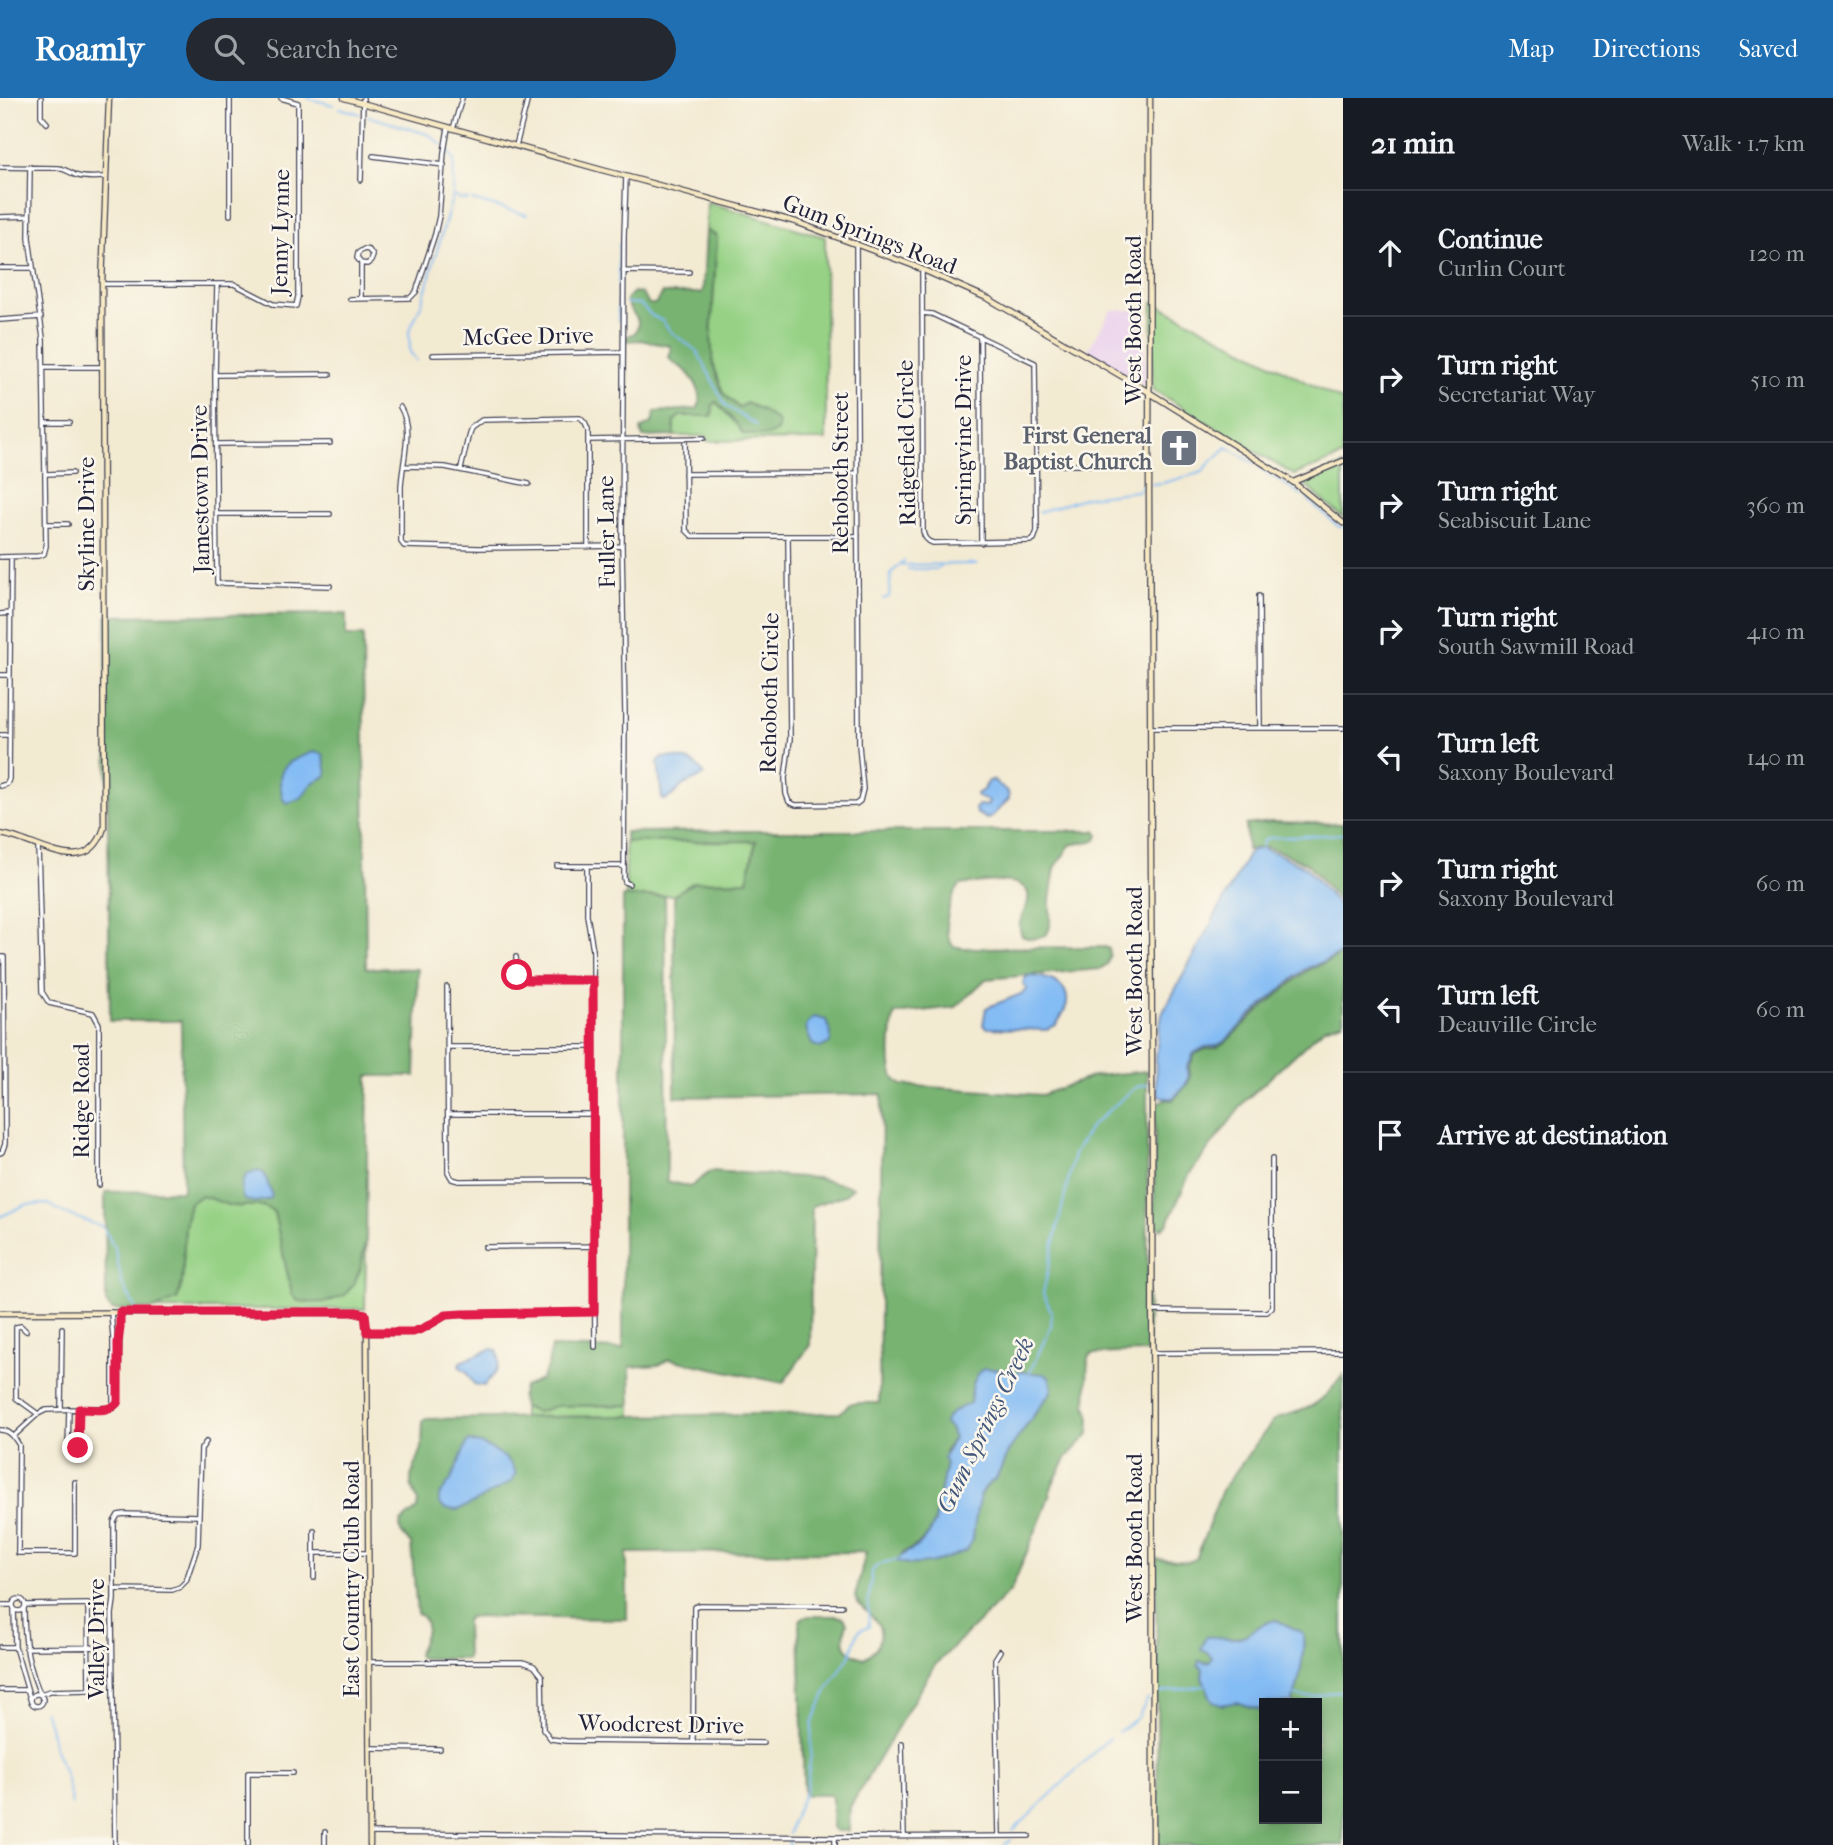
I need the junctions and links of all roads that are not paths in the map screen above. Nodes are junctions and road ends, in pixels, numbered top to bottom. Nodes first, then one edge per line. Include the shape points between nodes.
1 (41, 98) edge
2 (109, 98) edge
3 (230, 98) edge
4 (281, 98) edge
5 (344, 98) edge
6 (462, 98) edge
7 (528, 98) edge
8 (1150, 98) edge
9 (363, 101) edge
10 (47, 123) dead end
11 (450, 128) junction
12 (516, 146) junction
13 (373, 156) dead end
14 (444, 164) junction
15 (0, 167) edge
16 (30, 167) junction
17 (106, 177) junction
18 (626, 177) junction
19 (361, 180) dead end
20 (230, 215) dead end
21 (29, 216) junction
22 (0, 217) edge
23 (856, 243) junction
24 (361, 263) junction
25 (0, 268) edge
26 (33, 268) junction
27 (922, 269) junction
28 (623, 271) junction
29 (689, 272) dead end
30 (102, 284) junction
31 (217, 284) junction
32 (349, 299) dead end
33 (361, 299) junction
34 (922, 313) junction
35 (41, 317) junction
36 (0, 320) edge
37 (980, 336) junction
38 (623, 352) junction
39 (433, 355) dead end
40 (44, 367) junction
41 (102, 367) junction
42 (330, 373) dead end
43 (215, 375) junction
44 (1150, 393) junction
45 (400, 407) dead end
46 (45, 422) junction
47 (69, 422) dead end
48 (704, 438) dead end
49 (685, 439) junction
50 (588, 440) junction
51 (622, 440) junction
52 (330, 443) dead end
53 (217, 444) junction
54 (1343, 461) edge
55 (1037, 465) junction
56 (1149, 465) junction
57 (404, 466) junction
58 (461, 469) junction
59 (72, 473) dead end
60 (857, 473) junction
61 (46, 474) junction
62 (685, 474) junction
63 (1293, 482) junction
64 (529, 484) dead end
65 (330, 513) dead end
66 (217, 514) junction
67 (1343, 523) edge
68 (46, 524) junction
69 (68, 524) dead end
70 (858, 536) junction
71 (788, 537) junction
72 (981, 543) junction
73 (588, 547) junction
74 (622, 547) junction
75 (0, 557) edge
76 (11, 557) junction
77 (330, 586) dead end
78 (1259, 596) dead end
79 (10, 613) junction
80 (0, 614) edge
81 (0, 675) edge
82 (10, 675) junction
83 (858, 702) joint
84 (1151, 728) junction
85 (1343, 728) edge
86 (1260, 729) junction
87 (0, 735) edge
88 (9, 735) junction
89 (0, 786) edge
90 (0, 834) edge
91 (38, 846) junction
92 (557, 866) dead end
93 (587, 866) junction
94 (624, 866) junction
95 (629, 884) dead end
96 (0, 957) edge
97 (516, 957) dead end
98 (593, 980) junction
99 (447, 987) dead end
100 (448, 1047) junction
101 (593, 1047) junction
102 (448, 1114) junction
103 (594, 1114) junction
104 (1, 1153) edge
105 (1272, 1159) dead end
106 (594, 1180) junction
107 (99, 1185) dead end
108 (594, 1246) junction
109 (485, 1247) dead end
110 (1152, 1311) junction
111 (111, 1312) junction
112 (120, 1312) junction
113 (594, 1312) junction
114 (0, 1313) edge
115 (62, 1328) dead end
116 (26, 1331) dead end
117 (367, 1332) junction
118 (594, 1347) dead end
119 (1343, 1352) edge
120 (1152, 1353) junction
121 (113, 1408) junction
122 (61, 1409) junction
123 (69, 1409) junction
124 (79, 1409) junction
125 (38, 1414) junction
126 (0, 1430) edge
127 (14, 1436) junction
128 (206, 1442) dead end
129 (75, 1482) dead end
130 (199, 1516) junction
131 (314, 1531) dead end
132 (314, 1553) junction
133 (368, 1553) junction
134 (314, 1578) dead end
135 (114, 1589) junction
136 (0, 1605) edge
137 (842, 1606) dead end
138 (14, 1607) junction
139 (24, 1607) junction
140 (0, 1647) edge
141 (15, 1647) junction
142 (88, 1647) junction
143 (112, 1647) junction
144 (26, 1648) junction
145 (1000, 1651) dead end
146 (369, 1661) junction
147 (0, 1690) edge
148 (27, 1690) junction
149 (41, 1696) junction
150 (31, 1702) junction
151 (693, 1742) junction
152 (763, 1743) dead end
153 (902, 1743) dead end
154 (369, 1748) junction
155 (440, 1749) dead end
156 (293, 1773) dead end
157 (325, 1832) dead end
158 (370, 1833) junction
159 (904, 1836) junction
160 (999, 1836) junction
161 (1029, 1836) dead end
162 (835, 1837) junction
163 (115, 1845) edge
164 (248, 1845) edge
165 (325, 1845) edge
166 (370, 1845) edge
167 (835, 1845) edge
168 (1153, 1845) edge

1 - 10 street via 41,116
2 - 17 street, Skyline Drive
3 - 20 street
4 - 31 street, Jenny Lynne via 298,103 296,306 274,303 234,284
5 - 9 street, Gum Springs Road
6 - 11 street
7 - 12 street
8 - 44 street, West Booth Road
9 - 11 street, Gum Springs Road
9 - 19 street
11 - 12 street, Gum Springs Road
11 - 14 street
12 - 18 street, Gum Springs Road
13 - 14 street
14 - 33 street via 435,234 416,292 410,298
15 - 16 street
16 - 17 street via 58,167 77,176
16 - 21 street
17 - 30 street, Skyline Drive
18 - 23 street, Gum Springs Road via 796,222
18 - 28 street, Fuller Lane
21 - 22 street
21 - 26 street
23 - 27 street, Gum Springs Road
23 - 60 street, Rehoboth Street
24 - 24 street via 371,261 369,250 358,253
24 - 33 street
25 - 26 street
26 - 35 street
27 - 34 street, Ridgefield Circle
27 - 44 street, Gum Springs Road via 989,299
28 - 29 street
28 - 38 street, Fuller Lane
30 - 31 street, Jenny Lynne
30 - 41 street, Skyline Drive
31 - 43 street, Jamestown Drive
32 - 33 street
34 - 37 street
34 - 72 street, Ridgefield Circle via 924,536 933,544
35 - 36 street
35 - 40 street
37 - 55 street, Ridgefield Circle via 1035,363
37 - 72 street, Springvine Drive
38 - 39 street, McGee Drive
38 - 51 street, Fuller Lane
40 - 41 street
40 - 46 street
41 - 91 street, Skyline Drive via 104,828 93,848 81,854
42 - 43 street
43 - 53 street, Jamestown Drive
44 - 56 street, West Booth Road
44 - 63 street, Gum Springs Road
45 - 57 street via 406,424
46 - 47 street
46 - 61 street
48 - 49 street
49 - 51 street
49 - 62 street
50 - 51 street
50 - 58 street via 580,418 482,420 471,428
50 - 73 street
51 - 74 street, Fuller Lane
52 - 53 street
53 - 66 street, Jamestown Drive
54 - 63 street
55 - 56 street
55 - 72 street, Ridgefield Circle via 1034,539
56 - 84 street, West Booth Road
57 - 58 street
57 - 73 street via 404,546
58 - 64 street
59 - 61 street
60 - 62 street
60 - 70 street, Rehoboth Street
61 - 68 street
62 - 71 street via 686,530 692,536
63 - 67 street, Gum Springs Road
65 - 66 street
66 - 77 street, Jamestown Drive via 217,583
68 - 69 street
68 - 76 street via 44,554
70 - 71 street
70 - 83 street, Rehoboth Street
71 - 83 street, Rehoboth Circle via 789,802 837,805 860,801
73 - 74 street
74 - 94 street, Fuller Lane
75 - 76 street
76 - 79 street
78 - 86 street
79 - 80 street
79 - 82 street
81 - 82 street
82 - 88 street
84 - 86 street
84 - 110 street, West Booth Road
85 - 86 street
87 - 88 street
88 - 89 street via 9,779
90 - 91 street, Skyline Drive
91 - 107 street, Ridge Road via 42,992 49,1003 93,1013 99,1024
92 - 93 street
93 - 94 street
93 - 98 street
94 - 95 street, Fuller Lane
96 - 104 street via 4,957 5,1144
97 - 98 street via 520,979
98 - 101 street
99 - 100 street
100 - 101 street
100 - 102 street
101 - 103 street
102 - 103 street
102 - 106 street via 448,1171 452,1179
103 - 106 street
105 - 110 street via 1272,1307 1267,1312
106 - 108 street
108 - 109 street
108 - 113 street
110 - 120 street, West Booth Road
111 - 112 street
111 - 114 street
111 - 121 street
112 - 117 street, East Country Club Road via 356,1312 365,1314
112 - 121 street via 118,1402
113 - 117 street via 446,1315 413,1332
113 - 118 street
115 - 122 street
116 - 125 street via 16,1327 16,1398
117 - 133 street, East Country Club Road
119 - 120 street
120 - 168 street, West Booth Road
121 - 124 street
122 - 123 street
122 - 125 street
123 - 124 street
123 - 124 street via 71,1452 78,1448
125 - 127 street
126 - 127 street
127 - 129 street via 19,1445 18,1553 75,1553
128 - 130 street via 201,1449
130 - 135 street via 198,1545 180,1587
130 - 135 street, Valley Drive via 118,1515 114,1522
131 - 132 street
132 - 133 street
132 - 134 street
133 - 146 street, East Country Club Road
135 - 143 street, Valley Drive
136 - 138 street
137 - 151 street via 694,1607
138 - 139 street via 19,1611
138 - 139 street via 14,1601 22,1600
138 - 141 street
139 - 142 street via 88,1604
139 - 144 street
140 - 141 street
141 - 148 street
142 - 143 street
142 - 144 street
142 - 149 street via 89,1690 50,1690
143 - 163 street, Valley Drive
144 - 149 street
145 - 160 street via 995,1659
146 - 151 street, Woodcrest Drive via 523,1662 542,1676 543,1729 551,1739
146 - 154 street, East Country Club Road
147 - 148 street
148 - 150 street
149 - 150 street via 34,1695
149 - 150 street via 39,1706
151 - 152 street, Woodcrest Drive
153 - 159 street
154 - 155 street
154 - 158 street, East Country Club Road
156 - 164 street via 248,1773
157 - 165 street
158 - 162 street
158 - 166 street, East Country Club Road
159 - 160 street
159 - 162 street
160 - 161 street
162 - 167 street

